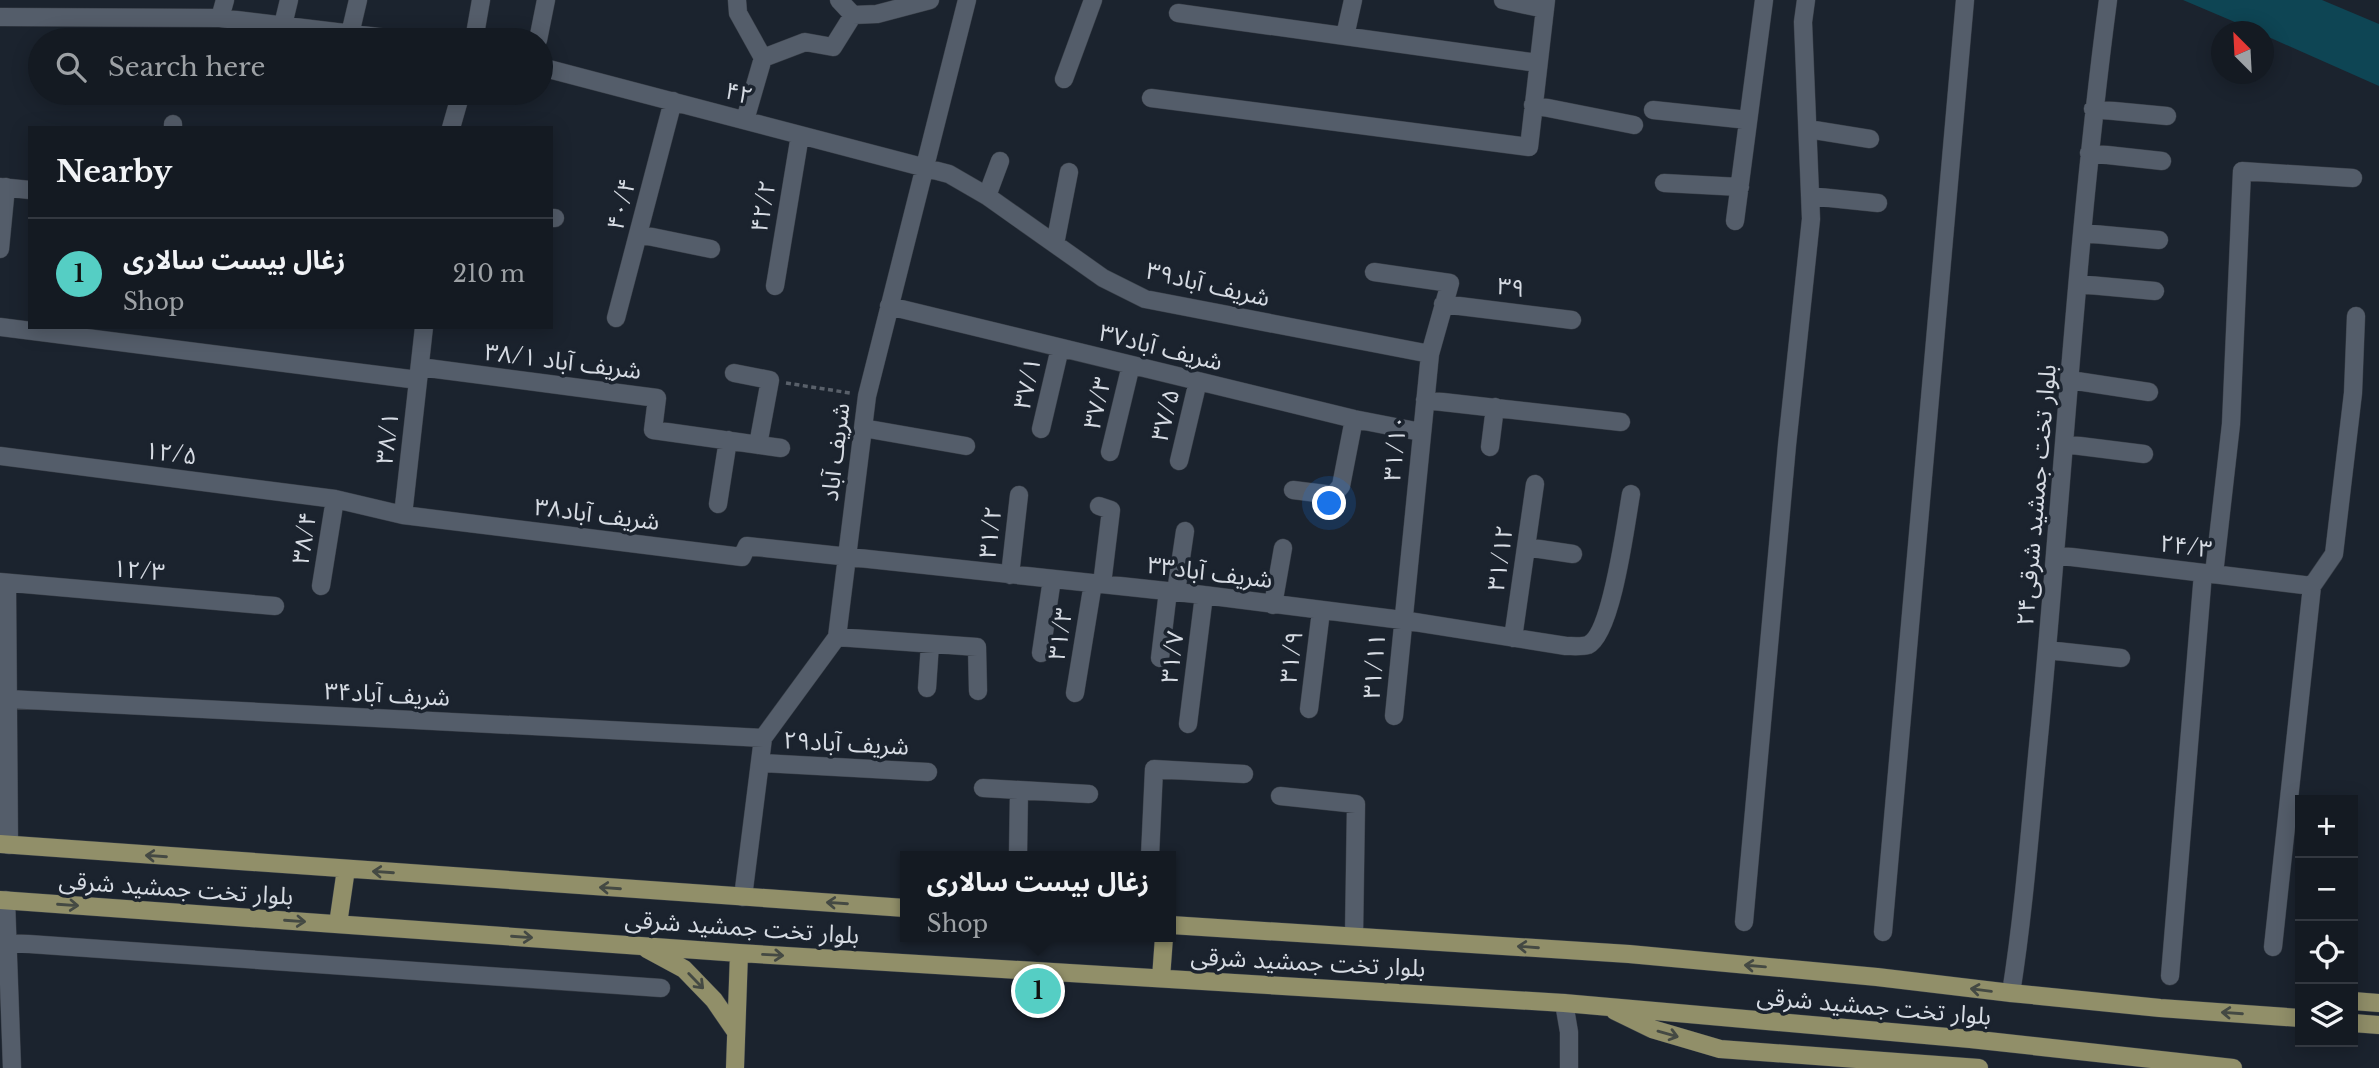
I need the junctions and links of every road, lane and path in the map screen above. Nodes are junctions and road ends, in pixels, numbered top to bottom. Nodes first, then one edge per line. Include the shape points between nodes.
1 (225, 0) edge
2 (289, 0) edge
3 (358, 0) edge
4 (481, 0) edge
5 (547, 0) edge
6 (737, 0) edge
7 (839, 0) edge
8 (930, 0) edge
9 (962, 0) edge
10 (1093, 0) edge
11 (1353, 0) edge
12 (1503, 0) edge
13 (1764, 0) edge
14 (1806, 0) edge
15 (1965, 0) edge
16 (2108, 0) edge
17 (1545, 5) edge
18 (1178, 13) dead end
19 (853, 15) junction
20 (0, 17) edge
21 (220, 18) junction
22 (283, 25) junction
23 (305, 28) edge
24 (351, 28) edge
25 (476, 28) edge
26 (541, 28) edge
27 (1345, 36) junction
28 (763, 58) junction
29 (1538, 63) junction
30 (553, 70) edge
31 (1064, 79) dead end
32 (1152, 98) dead end
33 (673, 101) junction
34 (458, 105) edge
35 (1534, 105) junction
36 (2093, 109) junction
37 (1653, 110) dead end
38 (2167, 116) dead end
39 (745, 120) junction
40 (1748, 120) junction
41 (1634, 125) dead end
42 (452, 126) edge
43 (1808, 129) junction
44 (800, 135) junction
45 (1870, 139) dead end
46 (2089, 153) junction
47 (1000, 161) dead end
48 (2162, 161) dead end
49 (924, 167) junction
50 (1069, 172) dead end
51 (2353, 178) dead end
52 (1664, 183) dead end
53 (3, 187) edge
54 (1740, 187) junction
55 (28, 190) edge
56 (986, 196) junction
57 (1810, 196) junction
58 (1878, 203) dead end
59 (1735, 222) dead end
60 (2082, 233) junction
61 (638, 234) junction
62 (2159, 240) dead end
63 (1055, 244) junction
64 (711, 248) dead end
65 (0, 249) edge
66 (1374, 272) dead end
67 (2078, 284) junction
68 (775, 286) dead end
69 (2155, 291) dead end
70 (1443, 303) junction
71 (889, 306) junction
72 (2356, 316) dead end
73 (616, 318) dead end
74 (1572, 320) dead end
75 (0, 327) edge
76 (424, 329) edge
77 (1060, 348) junction
78 (1430, 354) junction
79 (1131, 365) junction
80 (734, 373) dead end
81 (419, 374) junction
82 (770, 380) junction
83 (2070, 380) junction
84 (1198, 381) junction
85 (2149, 392) dead end
86 (867, 396) junction
87 (1425, 400) junction
88 (1495, 407) junction
89 (1354, 419) junction
90 (1621, 422) dead end
91 (863, 428) junction
92 (1041, 429) dead end
93 (1421, 432) junction
94 (728, 440) junction
95 (2064, 444) junction
96 (758, 445) junction
97 (966, 446) dead end
98 (1490, 447) dead end
99 (781, 448) dead end
100 (1110, 452) dead end
101 (2144, 454) dead end
102 (0, 456) edge
103 (1179, 461) dead end
104 (1535, 484) dead end
105 (1293, 490) dead end
106 (1631, 494) dead end
107 (1019, 495) dead end
108 (335, 499) junction
109 (718, 504) dead end
110 (1099, 506) dead end
111 (402, 515) junction
112 (1185, 531) dead end
113 (1526, 547) junction
114 (1283, 548) dead end
115 (1573, 554) dead end
116 (2055, 555) junction
117 (847, 557) junction
118 (2208, 573) junction
119 (1010, 575) junction
120 (1052, 579) junction
121 (4, 582) edge
122 (1097, 584) junction
123 (321, 586) dead end
124 (2312, 586) junction
125 (1172, 592) junction
126 (1204, 595) junction
127 (1273, 605) junction
128 (4, 606) edge
129 (275, 606) dead end
130 (1321, 611) junction
131 (1402, 620) junction
132 (837, 637) junction
133 (1513, 638) junction
134 (930, 644) junction
135 (2047, 650) junction
136 (1041, 653) dead end
137 (1160, 658) dead end
138 (2120, 658) dead end
139 (927, 688) dead end
140 (978, 691) dead end
141 (1075, 693) dead end
142 (8, 698) junction
143 (1309, 709) dead end
144 (1394, 716) dead end
145 (1188, 724) dead end
146 (4, 729) edge
147 (763, 738) junction
148 (762, 763) junction
149 (928, 772) dead end
150 (1244, 774) dead end
151 (984, 788) dead end
152 (1019, 790) junction
153 (1089, 794) dead end
154 (1280, 796) dead end
155 (5, 845) edge
156 (1018, 851) edge
157 (1150, 851) edge
158 (346, 869) junction
159 (743, 897) junction
160 (3, 900) edge
161 (900, 908) edge
162 (1744, 922) dead end
163 (338, 924) junction
164 (1176, 925) edge
165 (1883, 932) dead end
166 (1354, 936) junction
167 (1164, 942) edge
168 (4, 943) edge
169 (641, 945) junction
170 (2273, 947) dead end
171 (739, 953) junction
172 (2170, 976) dead end
173 (1161, 978) junction
174 (661, 988) dead end
175 (2011, 993) junction
176 (2358, 1001) edge
177 (1564, 1003) junction
178 (2379, 1003) edge
179 (1606, 1006) junction
180 (2295, 1011) edge
181 (2272, 1016) junction
182 (2295, 1018) edge
183 (2358, 1023) edge
184 (2379, 1025) edge
185 (736, 1032) junction
186 (8, 1063) edge
187 (734, 1068) edge
188 (1569, 1068) edge
189 (1979, 1068) edge
190 (2233, 1068) edge

1 - 21 street
2 - 22 street
3 - 24 street
4 - 25 street
5 - 26 street
6 - 28 street via 738,13
7 - 19 street
8 - 19 street via 877,15
9 - 49 street, شریف آباد
10 - 31 street
11 - 27 street
12 - 17 street
13 - 40 street
14 - 43 street
15 - 165 street
16 - 36 street, بلوار تخت جمشید شرقی۲۴
17 - 29 street
18 - 27 street
19 - 28 street via 833,47 805,43
20 - 21 street
21 - 22 street
22 - 23 street
27 - 29 street
28 - 39 street
29 - 35 street
30 - 33 street, ۴۲
32 - 35 street via 1529,147
33 - 39 street, ۴۲
33 - 61 street, ۴۰/۴
34 - 42 street
35 - 41 street
36 - 38 street
36 - 46 street, بلوار تخت جمشید شرقی۲۴
37 - 40 street
39 - 44 street, ۴۲
40 - 54 street
43 - 45 street
43 - 57 street
44 - 49 street, ۴۲
44 - 68 street, ۴۲/۲
46 - 48 street
46 - 60 street, بلوار تخت جمشید شرقی۲۴
47 - 56 street
49 - 56 street, شریف آباد۳۹ via 949,174
49 - 71 street, شریف آباد
50 - 63 street
51 - 118 street via 2242,171 2231,424
52 - 54 street
53 - 55 street
53 - 65 street
54 - 59 street
56 - 63 street, شریف آباد۳۹
57 - 58 street
57 - 162 street
60 - 62 street
60 - 67 street, بلوار تخت جمشید شرقی۲۴
61 - 64 street
61 - 73 street, ۴۰/۴
63 - 78 street, شریف آباد۳۹ via 1103,278 1144,299
66 - 70 street, ۳۱/۱۰ via 1450,283
67 - 69 street
67 - 83 street, بلوار تخت جمشید شرقی۲۴
70 - 74 street, ۳۹
70 - 78 street, ۳۱/۱۰
71 - 77 street, شریف آباد۳۷
71 - 86 street, شریف آباد
72 - 124 street via 2353,393 2334,554
75 - 81 street, ۳۸/۱ شریف آباد
76 - 81 street, ۳۸/۱
77 - 79 street, شریف آباد۳۷
77 - 92 street, ۳۷/۱
78 - 87 street, ۳۱/۱۰
79 - 84 street, شریف آباد۳۷
79 - 100 street, ۳۷/۳
80 - 82 street
81 - 94 street, ۳۸/۱ شریف آباد via 657,398 653,429
81 - 111 street, ۳۸/۱
82 - 86 path
82 - 96 street
83 - 85 street
83 - 95 street, بلوار تخت جمشید شرقی۲۴
84 - 89 street, شریف آباد۳۷
84 - 103 street, ۳۷/۵
86 - 91 street, شریف آباد
87 - 88 street
87 - 93 street, ۳۱/۱۰
88 - 90 street
88 - 98 street
89 - 93 street, شریف آباد۳۷
89 - 105 street via 1341,486 1333,495
91 - 97 street
91 - 117 street, شریف آباد
93 - 131 street, ۳۱/۱۰
94 - 96 street
94 - 109 street
95 - 101 street
95 - 116 street, بلوار تخت جمشید شرقی۲۴
96 - 99 street
102 - 108 street, ۱۲/۵
104 - 113 street, ۳۱/۱۲
106 - 133 street, شریف آباد۳۳ via 1609,611 1599,636 1587,645 1566,646
107 - 119 street, ۳۱/۲
108 - 111 street, شریف آباد۳۸
108 - 123 street, ۳۸/۴
110 - 122 street, ۳۱/۳ via 1111,510
111 - 117 street, شریف آباد۳۸ via 742,557 747,547
112 - 125 street
113 - 115 street
113 - 133 street, ۳۱/۱۲
114 - 127 street
116 - 118 street, ۲۴/۳
116 - 135 street, بلوار تخت جمشید شرقی۲۴
117 - 119 street, شریف آباد۳۳
117 - 132 street, شریف آباد
118 - 124 street, ۲۴/۳
118 - 172 street
119 - 120 street, شریف آباد۳۳
120 - 122 street, شریف آباد۳۳
120 - 136 street
121 - 128 street
121 - 129 street, ۱۲/۳
122 - 125 street, شریف آباد۳۳
122 - 141 street, ۳۱/۳
124 - 170 street
125 - 126 street, شریف آباد۳۳
125 - 137 street
126 - 127 street, شریف آباد۳۳
126 - 145 street, ۳۱/۷
127 - 130 street, شریف آباد۳۳
128 - 142 street
130 - 131 street, شریف آباد۳۳
130 - 143 street, ۳۱/۹
131 - 133 street, شریف آباد۳۳
131 - 144 street, ۳۱/۱۱
132 - 134 street
132 - 147 street, شریف آباد
134 - 139 street
134 - 140 street via 977,648
135 - 138 street
135 - 175 street, بلوار تخت جمشید شرقی۲۴
142 - 146 street
142 - 147 street, شریف آباد۳۴
146 - 155 street
147 - 148 street
148 - 149 street, شریف آباد۲۹
148 - 159 street
150 - 157 street via 1154,768
151 - 152 street
152 - 153 street
152 - 156 street
154 - 166 street via 1356,804
158 -> 155 main road, بلوار تخت جمشید شرقی
159 -> 158 main road, بلوار تخت جمشید شرقی
158 - 163 main road
161 -> 159 main road, بلوار تخت جمشید شرقی
160 -> 163 main road, بلوار تخت جمشید شرقی
160 - 168 street
163 -> 169 main road, بلوار تخت جمشید شرقی
164 - 166 main road, بلوار تخت جمشید شرقی
175 -> 166 main road, بلوار تخت جمشید شرقی via 1629,954
167 - 173 main road
168 - 174 street
168 - 186 street
169 - 171 main road, بلوار تخت جمشید شرقی
169 -> 185 main road via 684,969
171 -> 173 main road, بلوار تخت جمشید شرقی
171 - 185 main road
173 - 177 main road, بلوار تخت جمشید شرقی
181 -> 175 main road, بلوار تخت جمشید شرقی
176 - 178 main road
177 - 179 main road, بلوار تخت جمشید شرقی
177 - 188 street
179 -> 189 main road via 1651,1029 1720,1049
179 - 190 main road, بلوار تخت جمشید شرقی
180 - 181 main road
181 - 182 main road, بلوار تخت جمشید شرقی
183 - 184 main road
185 - 187 main road

